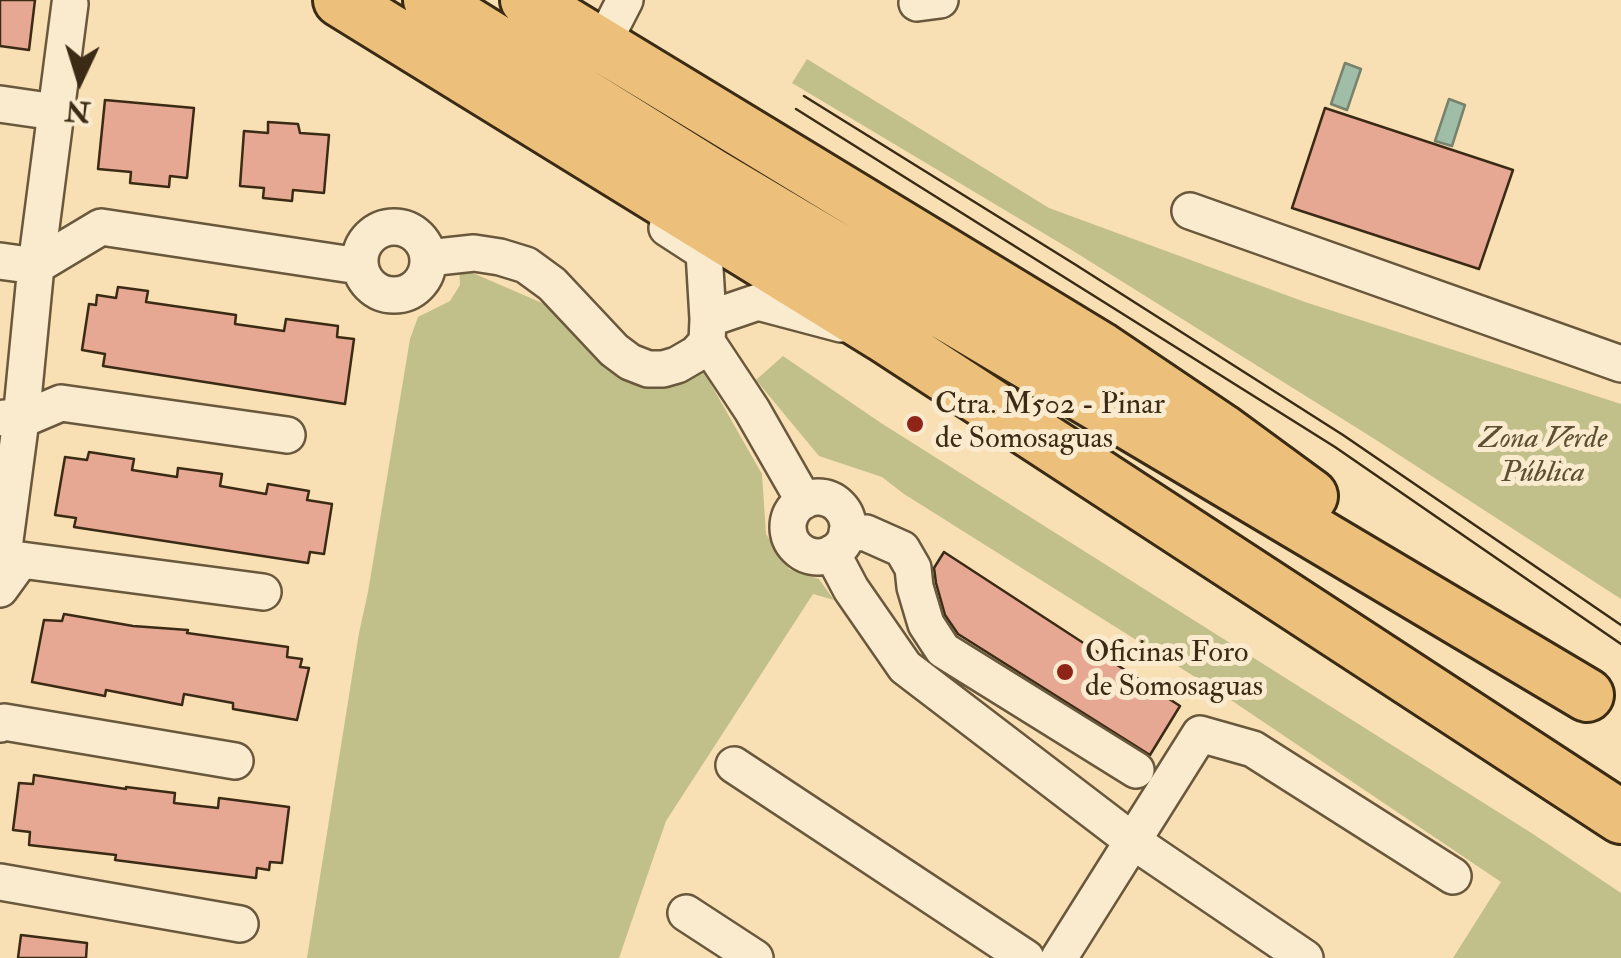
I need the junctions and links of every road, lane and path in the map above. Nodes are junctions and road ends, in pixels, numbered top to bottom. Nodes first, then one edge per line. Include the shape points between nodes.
1 (340, 0) edge
2 (430, 0) edge
3 (527, 0) edge
4 (70, 4) dead end
5 (592, 19) edge
6 (445, 66) junction
7 (0, 104) edge
8 (54, 112) junction
9 (1190, 210) dead end
10 (0, 261) edge
11 (36, 266) junction
12 (707, 330) junction
13 (883, 335) junction
14 (1621, 364) edge
15 (11, 419) edge
16 (286, 435) dead end
17 (804, 500) junction
18 (839, 542) junction
19 (0, 578) edge
20 (0, 589) edge
21 (263, 592) dead end
22 (1604, 707) edge
23 (0, 724) edge
24 (235, 761) dead end
25 (734, 765) dead end
26 (1136, 770) dead end
27 (1621, 817) edge
28 (1134, 842) junction
29 (1453, 876) dead end
30 (0, 882) edge
31 (686, 913) dead end
32 (240, 924) dead end
33 (755, 958) edge
34 (1026, 958) edge
35 (1059, 958) edge
36 (1305, 958) edge

1 - 6 highway
2 - 22 highway
3 - 5 highway
4 - 8 street
5 - 22 highway via 1101,349
6 - 12 street via 571,167 704,252
6 - 13 highway
7 - 8 street
8 - 11 street
9 - 14 street
10 - 11 street
11 - 12 street via 101,227 359,266 371,287 394,296 423,280 428,258 474,253 526,265 614,350 648,369 677,366 696,354
11 - 15 street
12 - 13 street via 758,302
12 - 17 street
13 - 27 highway
15 - 16 street via 60,402
15 - 19 street
17 - 18 street via 816,497 844,512
17 - 18 street via 788,528 798,548 822,556
18 - 26 street via 866,534 902,549 914,568 926,624 942,650
18 - 28 street via 851,589 905,667
20 - 21 street via 21,560
23 - 24 street
25 - 34 street
28 - 29 street via 1200,734 1252,749
28 - 35 street
28 - 36 street
30 - 32 street
31 - 33 street

